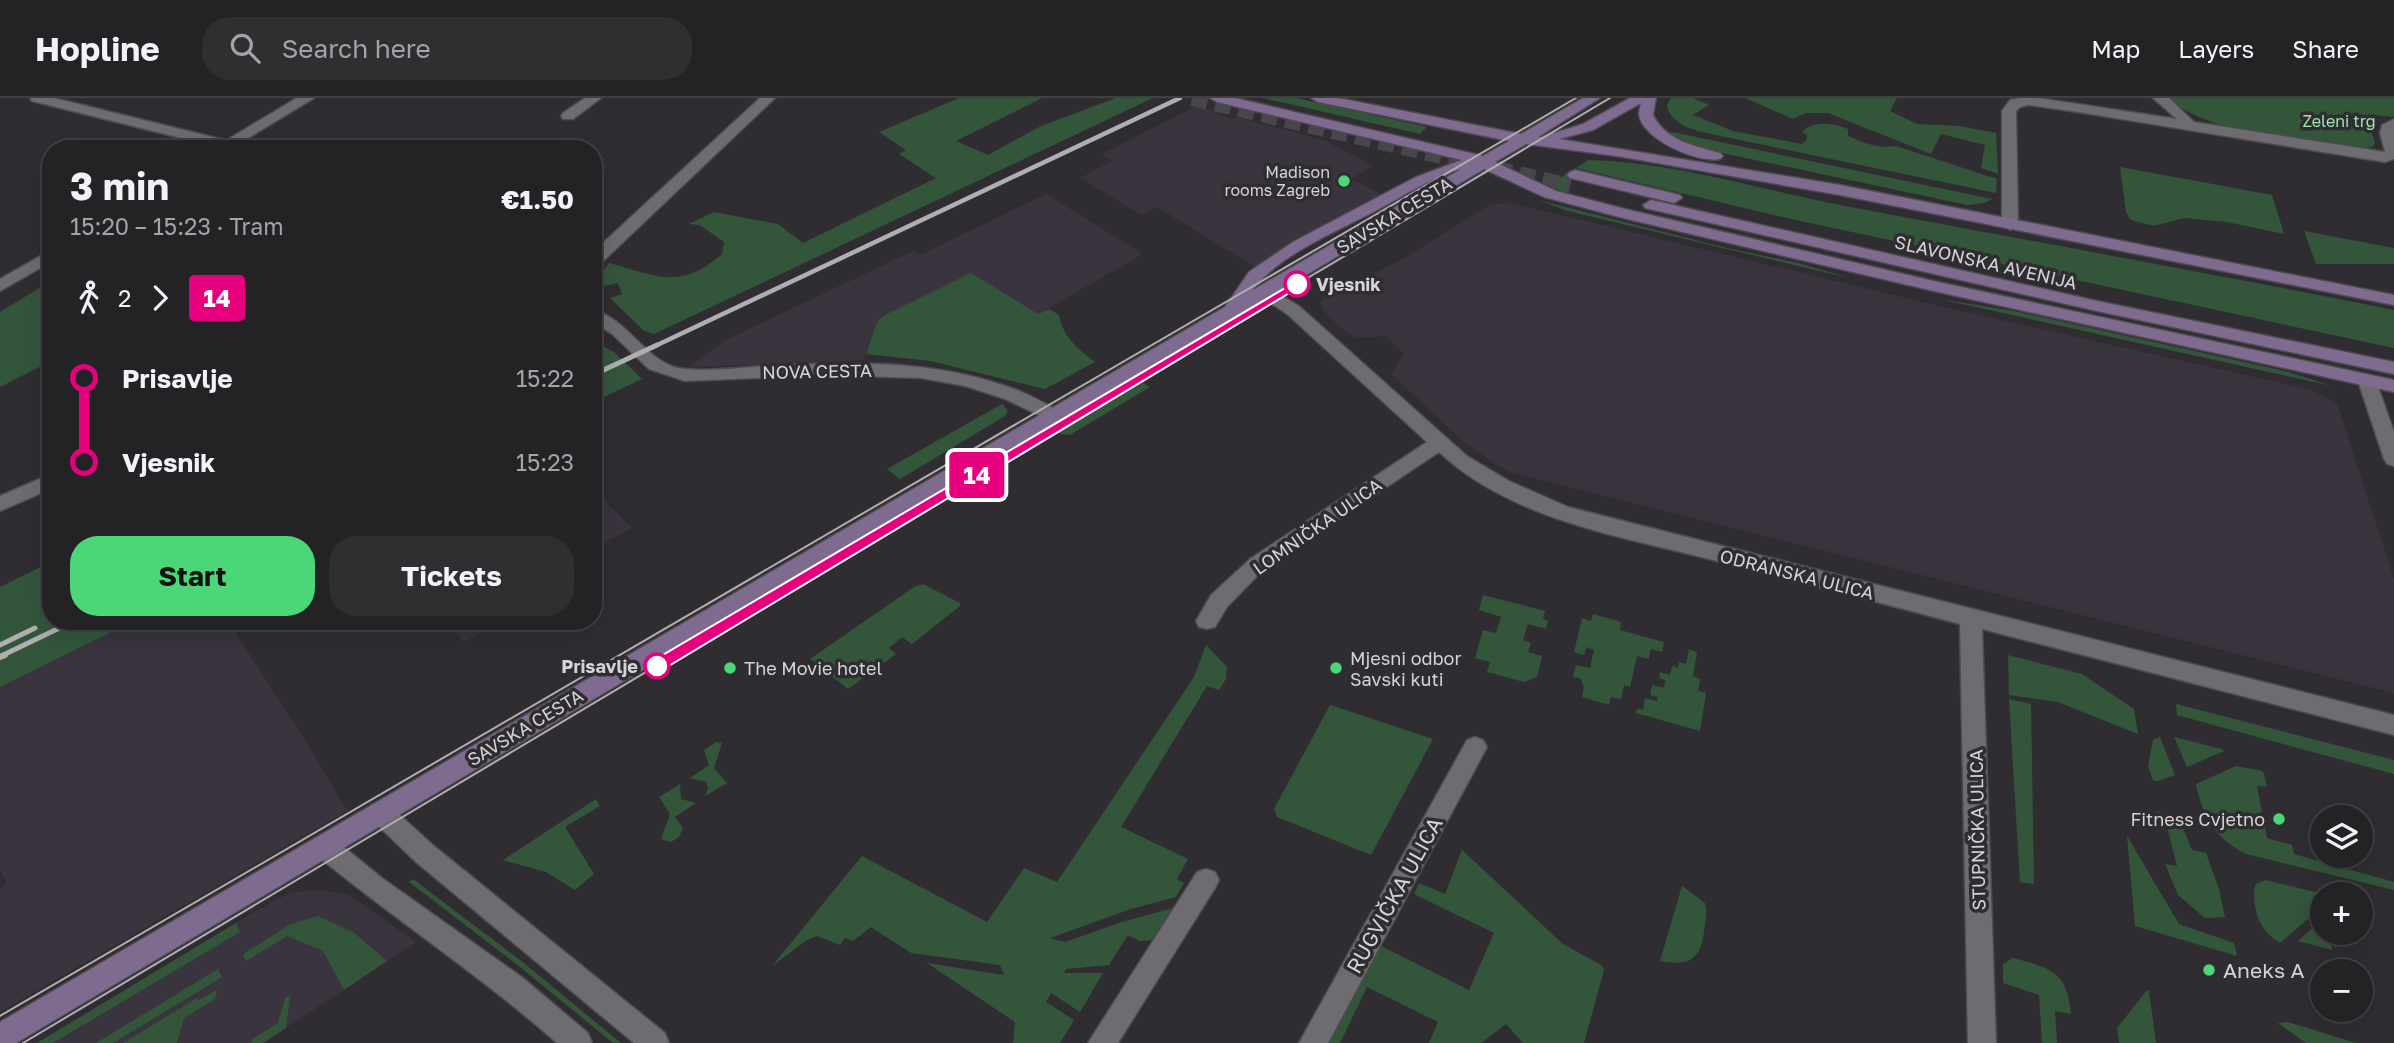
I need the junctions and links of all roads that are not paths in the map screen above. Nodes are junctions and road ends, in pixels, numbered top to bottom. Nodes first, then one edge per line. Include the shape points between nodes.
1 (37, 98) edge
2 (307, 98) edge
3 (594, 98) edge
4 (768, 98) edge
5 (1217, 98) edge
6 (1318, 98) edge
7 (1593, 98) edge
8 (1640, 98) edge
9 (1648, 98) edge
10 (2160, 98) edge
11 (568, 116) dead end
12 (2394, 123) edge
13 (2188, 125) junction
14 (200, 140) edge
15 (234, 140) edge
16 (1522, 140) junction
17 (1485, 161) junction
18 (1962, 215) junction
19 (2010, 225) junction
20 (602, 253) edge
21 (42, 261) edge
22 (0, 286) edge
23 (1265, 291) junction
24 (2394, 300) edge
25 (1227, 313) junction
26 (602, 320) edge
27 (2394, 355) edge
28 (2394, 368) edge
29 (2367, 381) junction
30 (2394, 387) edge
31 (1053, 416) junction
32 (1439, 443) junction
33 (2394, 459) edge
34 (42, 485) edge
35 (0, 504) edge
36 (1971, 618) junction
37 (1207, 621) dead end
38 (2394, 725) edge
39 (1475, 747) dead end
40 (380, 812) junction
41 (324, 846) junction
42 (1206, 880) dead end
43 (0, 1037) edge
44 (578, 1043) edge
45 (654, 1043) edge
46 (1102, 1043) edge
47 (1313, 1043) edge
48 (1982, 1043) edge

1 - 14 street
2 - 15 street
3 - 11 street
4 - 20 street
5 - 17 main road
6 - 16 main road
7 - 16 main road, SAVSKA CESTA
8 - 16 main road, SAVSKA CESTA via 1581,130
9 - 18 main road via 1646,116 1653,128 1690,150 1914,197
10 - 13 street
12 - 13 street via 2387,133 2393,155 2385,157
13 - 19 street via 2029,101 2015,103 2009,111
16 - 17 main road, SAVSKA CESTA
16 - 18 main road via 1617,152
17 - 23 main road, SAVSKA CESTA
17 - 25 main road via 1440,171 1300,245 1255,276
17 - 29 main road via 1534,188 1601,208
18 - 19 main road
19 - 24 main road
21 - 22 street
23 - 25 main road, SAVSKA CESTA
23 - 32 street, ODRANSKA ULICA via 1293,310
25 - 31 main road, SAVSKA CESTA
26 - 31 street, NOVA CESTA via 615,326 650,363 672,373 906,371 1001,391
27 - 28 main road, SLAVONSKA AVENIJA via 1572,181 2097,306
29 - 30 main road
29 - 33 street
31 - 40 main road, SAVSKA CESTA
32 - 36 street, ODRANSKA ULICA via 1479,474 1576,518
32 - 37 street, LOMNIČKA ULICA via 1257,564 1219,601
34 - 35 street
36 - 38 street, ODRANSKA ULICA
36 - 48 street, STUPNIČKA ULICA
39 - 47 street, RUGVIČKA ULICA
40 - 41 main road, SAVSKA CESTA
40 - 45 street
41 - 43 main road, SAVSKA CESTA
41 - 44 street via 513,987
42 - 46 street

